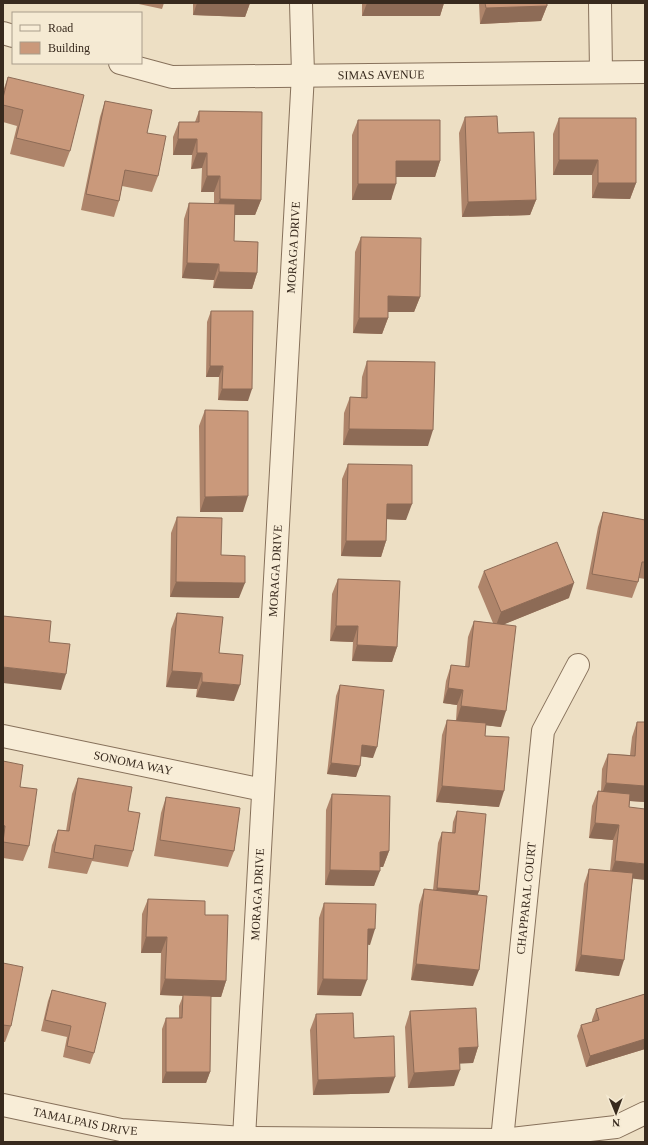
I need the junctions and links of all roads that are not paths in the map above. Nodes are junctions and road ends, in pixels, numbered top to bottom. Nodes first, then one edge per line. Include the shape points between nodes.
1 (302, 3) edge
2 (600, 3) edge
3 (124, 64) edge
4 (601, 72) junction
5 (645, 72) edge
6 (303, 74) junction
7 (578, 665) dead end
8 (3, 736) edge
9 (263, 790) junction
10 (3, 1105) edge
11 (645, 1114) edge
12 (244, 1138) junction
13 (502, 1140) junction

1 - 6 street, MORAGA DRIVE
2 - 4 street
3 - 6 street, SIMAS AVENUE via 172,77
4 - 5 street, SIMAS AVENUE
4 - 6 street, SIMAS AVENUE
6 - 9 street, MORAGA DRIVE
7 - 13 street, CHAPPARAL COURT via 543,731
8 - 9 street, SONOMA WAY
9 - 12 street, MORAGA DRIVE
10 - 12 street, TAMALPAIS DRIVE via 121,1130
11 - 13 street, TAMALPAIS DRIVE via 616,1127
12 - 13 street, TAMALPAIS DRIVE

